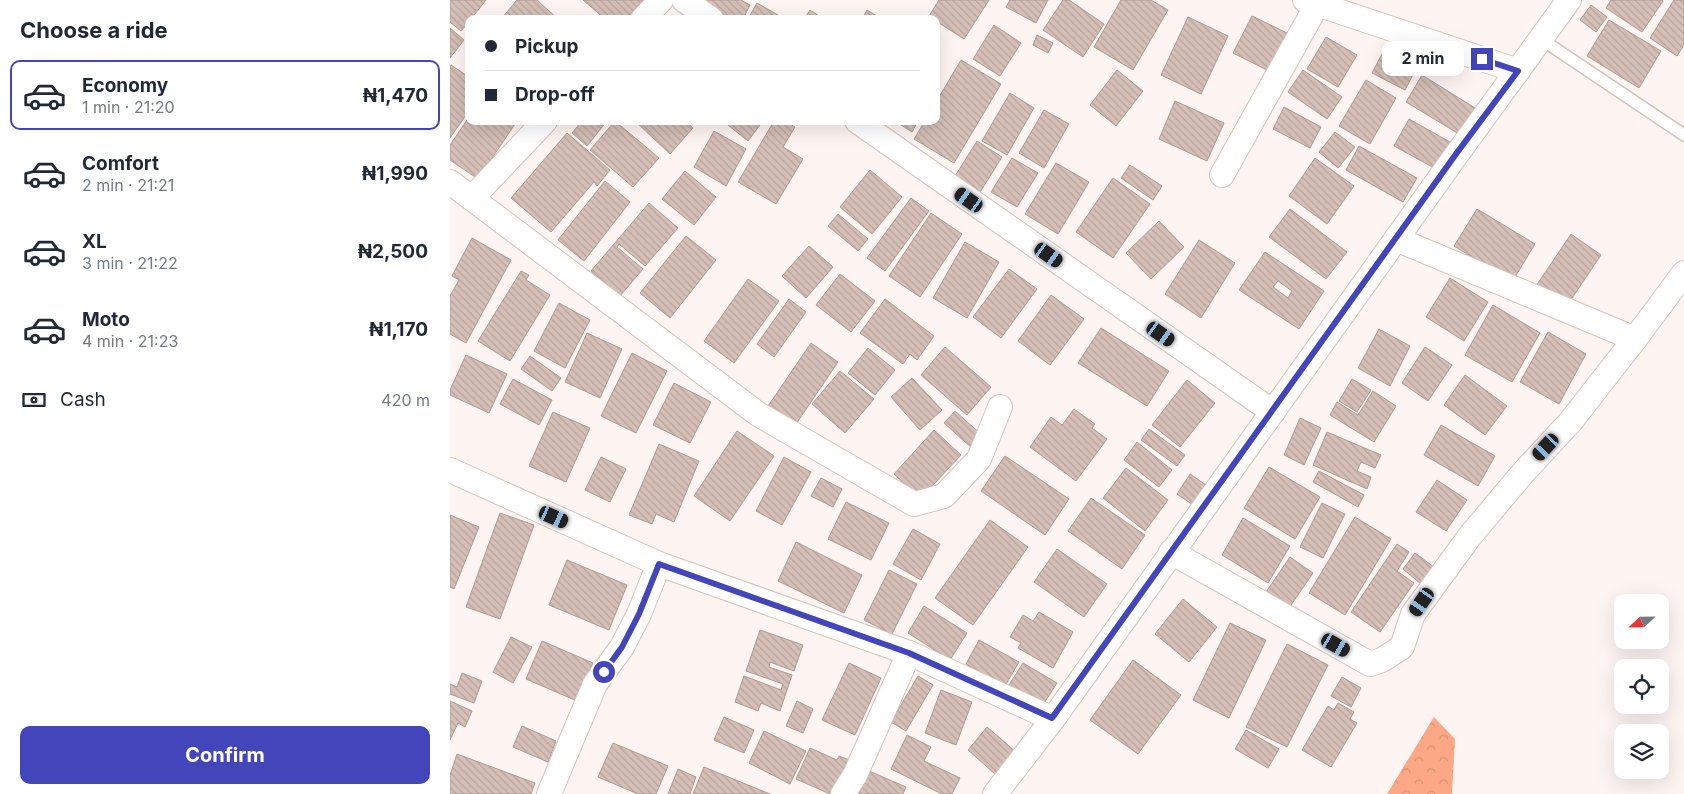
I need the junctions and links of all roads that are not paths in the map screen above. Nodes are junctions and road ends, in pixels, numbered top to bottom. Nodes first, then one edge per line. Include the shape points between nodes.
1 (661, 0) edge
2 (684, 0) edge
3 (1569, 0) edge
4 (1311, 2) edge
5 (647, 15) edge
6 (705, 15) edge
7 (1541, 40) junction
8 (1518, 71) junction
9 (541, 125) edge
10 (863, 125) edge
11 (1684, 135) edge
12 (1222, 175) dead end
13 (450, 182) edge
14 (472, 198) junction
15 (1396, 239) junction
16 (1684, 273) edge
17 (1635, 339) junction
18 (1000, 407) dead end
19 (1273, 412) junction
20 (450, 470) edge
21 (1171, 552) junction
22 (659, 564) junction
23 (909, 653) junction
24 (1052, 718) junction
25 (549, 794) edge
26 (842, 794) edge
27 (995, 794) edge

1 - 5 street
2 - 6 street
3 - 7 street
4 - 8 street
4 - 12 street
7 - 8 street
7 - 11 lane
8 - 15 street
9 - 14 street
10 - 19 street
13 - 14 street
14 - 18 street via 758,414 914,504 944,496 979,459
15 - 17 street
15 - 19 street
16 - 17 street
17 - 21 street via 1571,421 1470,536 1413,614 1402,647 1382,660 1370,664
19 - 21 street
20 - 22 street
21 - 24 street
22 - 23 street
22 - 25 street via 622,647 595,684
23 - 24 street
23 - 26 street via 855,775
24 - 27 street

